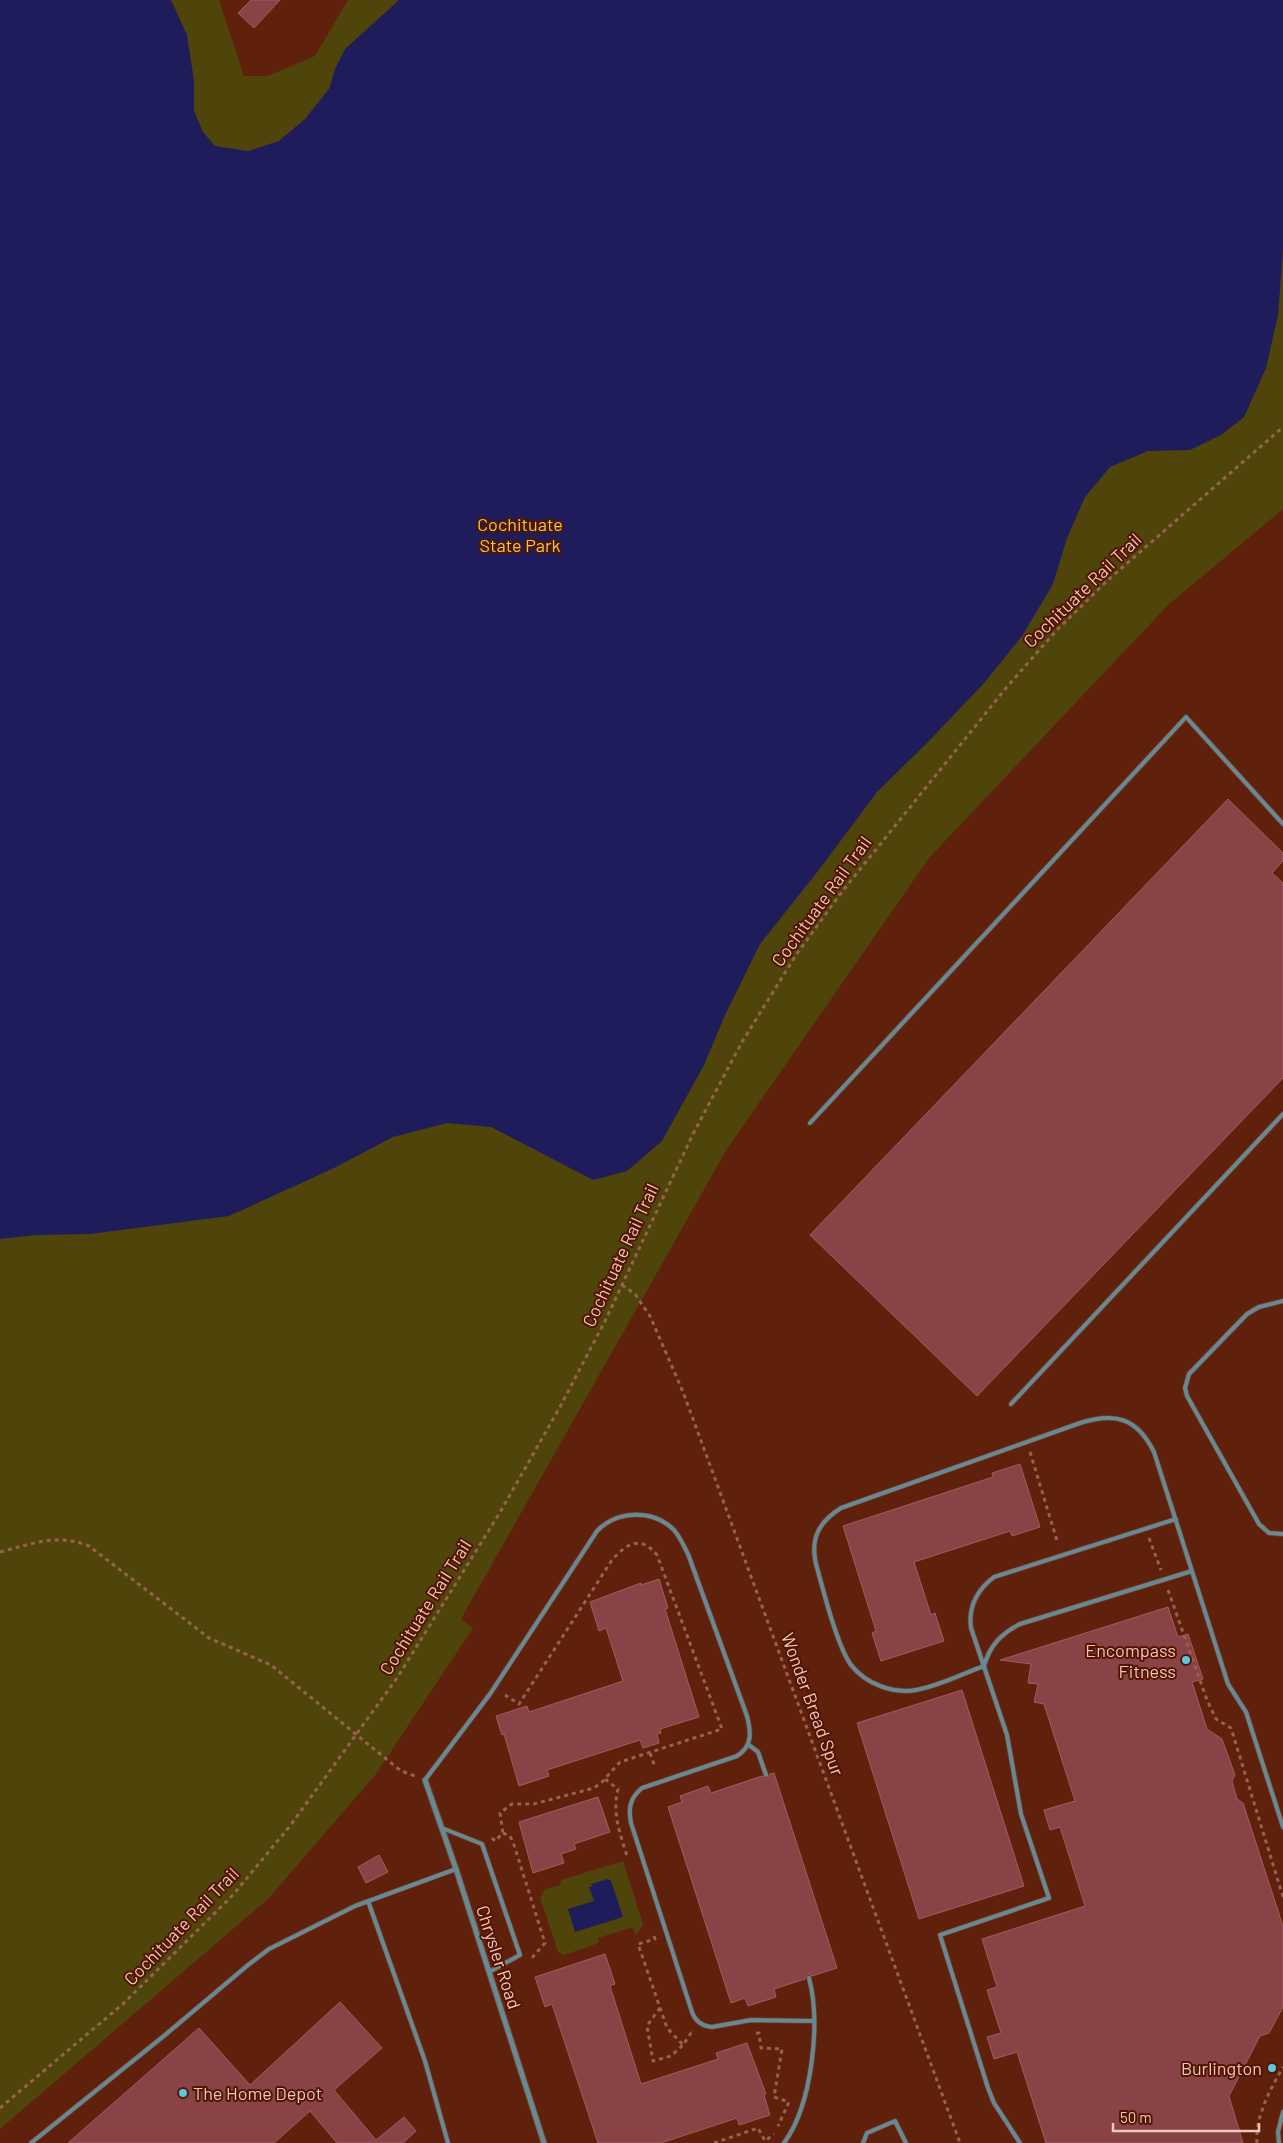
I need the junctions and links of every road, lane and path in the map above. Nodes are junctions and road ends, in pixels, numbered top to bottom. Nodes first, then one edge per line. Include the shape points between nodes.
1 (1283, 427) edge
2 (1283, 824) edge
3 (1283, 1114) edge
4 (810, 1123) dead end
5 (622, 1285) junction
6 (1283, 1301) edge
7 (1011, 1404) dead end
8 (1027, 1442) junction
9 (1176, 1519) junction
10 (1146, 1528) junction
11 (1283, 1534) edge
12 (1058, 1544) dead end
13 (0, 1552) edge
14 (1192, 1571) junction
15 (1164, 1579) junction
16 (984, 1666) junction
17 (505, 1696) dead end
18 (357, 1735) junction
19 (749, 1745) junction
20 (650, 1753) junction
21 (655, 1767) dead end
22 (766, 1775) dead end
23 (425, 1780) junction
24 (1283, 1827) edge
25 (442, 1828) junction
26 (486, 1833) dead end
27 (503, 1833) junction
28 (456, 1869) junction
29 (1283, 1897) edge
30 (368, 1901) junction
31 (529, 1962) dead end
32 (489, 1972) junction
33 (808, 1978) dead end
34 (660, 2008) dead end
35 (814, 2021) junction
36 (683, 2045) dead end
37 (1283, 2068) edge
38 (0, 2108) edge
39 (1283, 2112) edge
40 (31, 2143) edge
41 (448, 2143) edge
42 (544, 2143) edge
43 (784, 2143) edge
44 (863, 2143) edge
45 (906, 2143) edge
46 (960, 2143) edge
47 (1020, 2143) edge
48 (1257, 2143) edge
49 (1279, 2143) edge

1 - 5 path, Cochituate Rail Trail via 1108,580 1056,631 841,893 796,955 742,1042 682,1156
2 - 4 lane via 1186,717
3 - 7 lane
5 - 18 path, Cochituate Rail Trail via 560,1407 499,1514 424,1636
5 - 46 path, Wonder Bread Spur via 643,1304 683,1392
6 - 11 lane via 1259,1307 1247,1314 1188,1374 1185,1388 1259,1524 1269,1533
8 - 9 lane via 1095,1418 1109,1416 1132,1424 1140,1430 1154,1452
8 - 12 path
8 - 16 lane via 841,1508 823,1521 815,1542 813,1553 842,1647 851,1665 869,1680 892,1689 916,1690
9 - 10 lane
9 - 14 lane
10 - 15 path
10 - 16 lane via 1005,1573 985,1584 972,1604 970,1617
13 - 18 path via 51,1539 73,1540 88,1546 209,1638 271,1665
14 - 15 lane
14 - 24 lane via 1228,1684 1246,1712
15 - 16 lane via 1007,1630 991,1647
15 - 29 path via 1207,1700 1216,1719 1231,1728
16 - 47 lane via 1007,1735 1021,1814 1049,1898 940,1935 988,2088
17 - 20 path via 519,1704 624,1546 634,1543 651,1547 664,1570 722,1729
18 - 23 path via 401,1771
18 - 38 path, Cochituate Rail Trail via 272,1848 204,1925 124,2003
19 - 22 lane via 758,1752
19 - 23 lane via 747,1716 680,1538 656,1518 622,1515 606,1522 592,1537 500,1678
19 - 35 lane via 737,1756 642,1788 631,1800 631,1824 690,2010 696,2020 712,2027 744,2021
20 - 21 path
20 - 27 path via 620,1762 594,1788 534,1804 512,1804 500,1813
23 - 25 street, Chrysler Road
25 - 28 street, Chrysler Road
25 - 32 lane via 482,1844 520,1955
26 - 27 path via 495,1841
27 - 31 path via 510,1836 514,1844 546,1943
28 - 30 lane
28 - 32 street, Chrysler Road
30 - 40 lane via 258,1956
30 - 41 lane via 425,2061
32 - 42 street, Chrysler Road
33 - 35 lane via 813,1995
34 - 36 path via 647,2026 653,2061 671,2056
35 - 43 lane via 812,2055 803,2100
37 - 48 path via 1256,2128
39 - 49 lane
44 - 45 lane via 867,2133 895,2121

